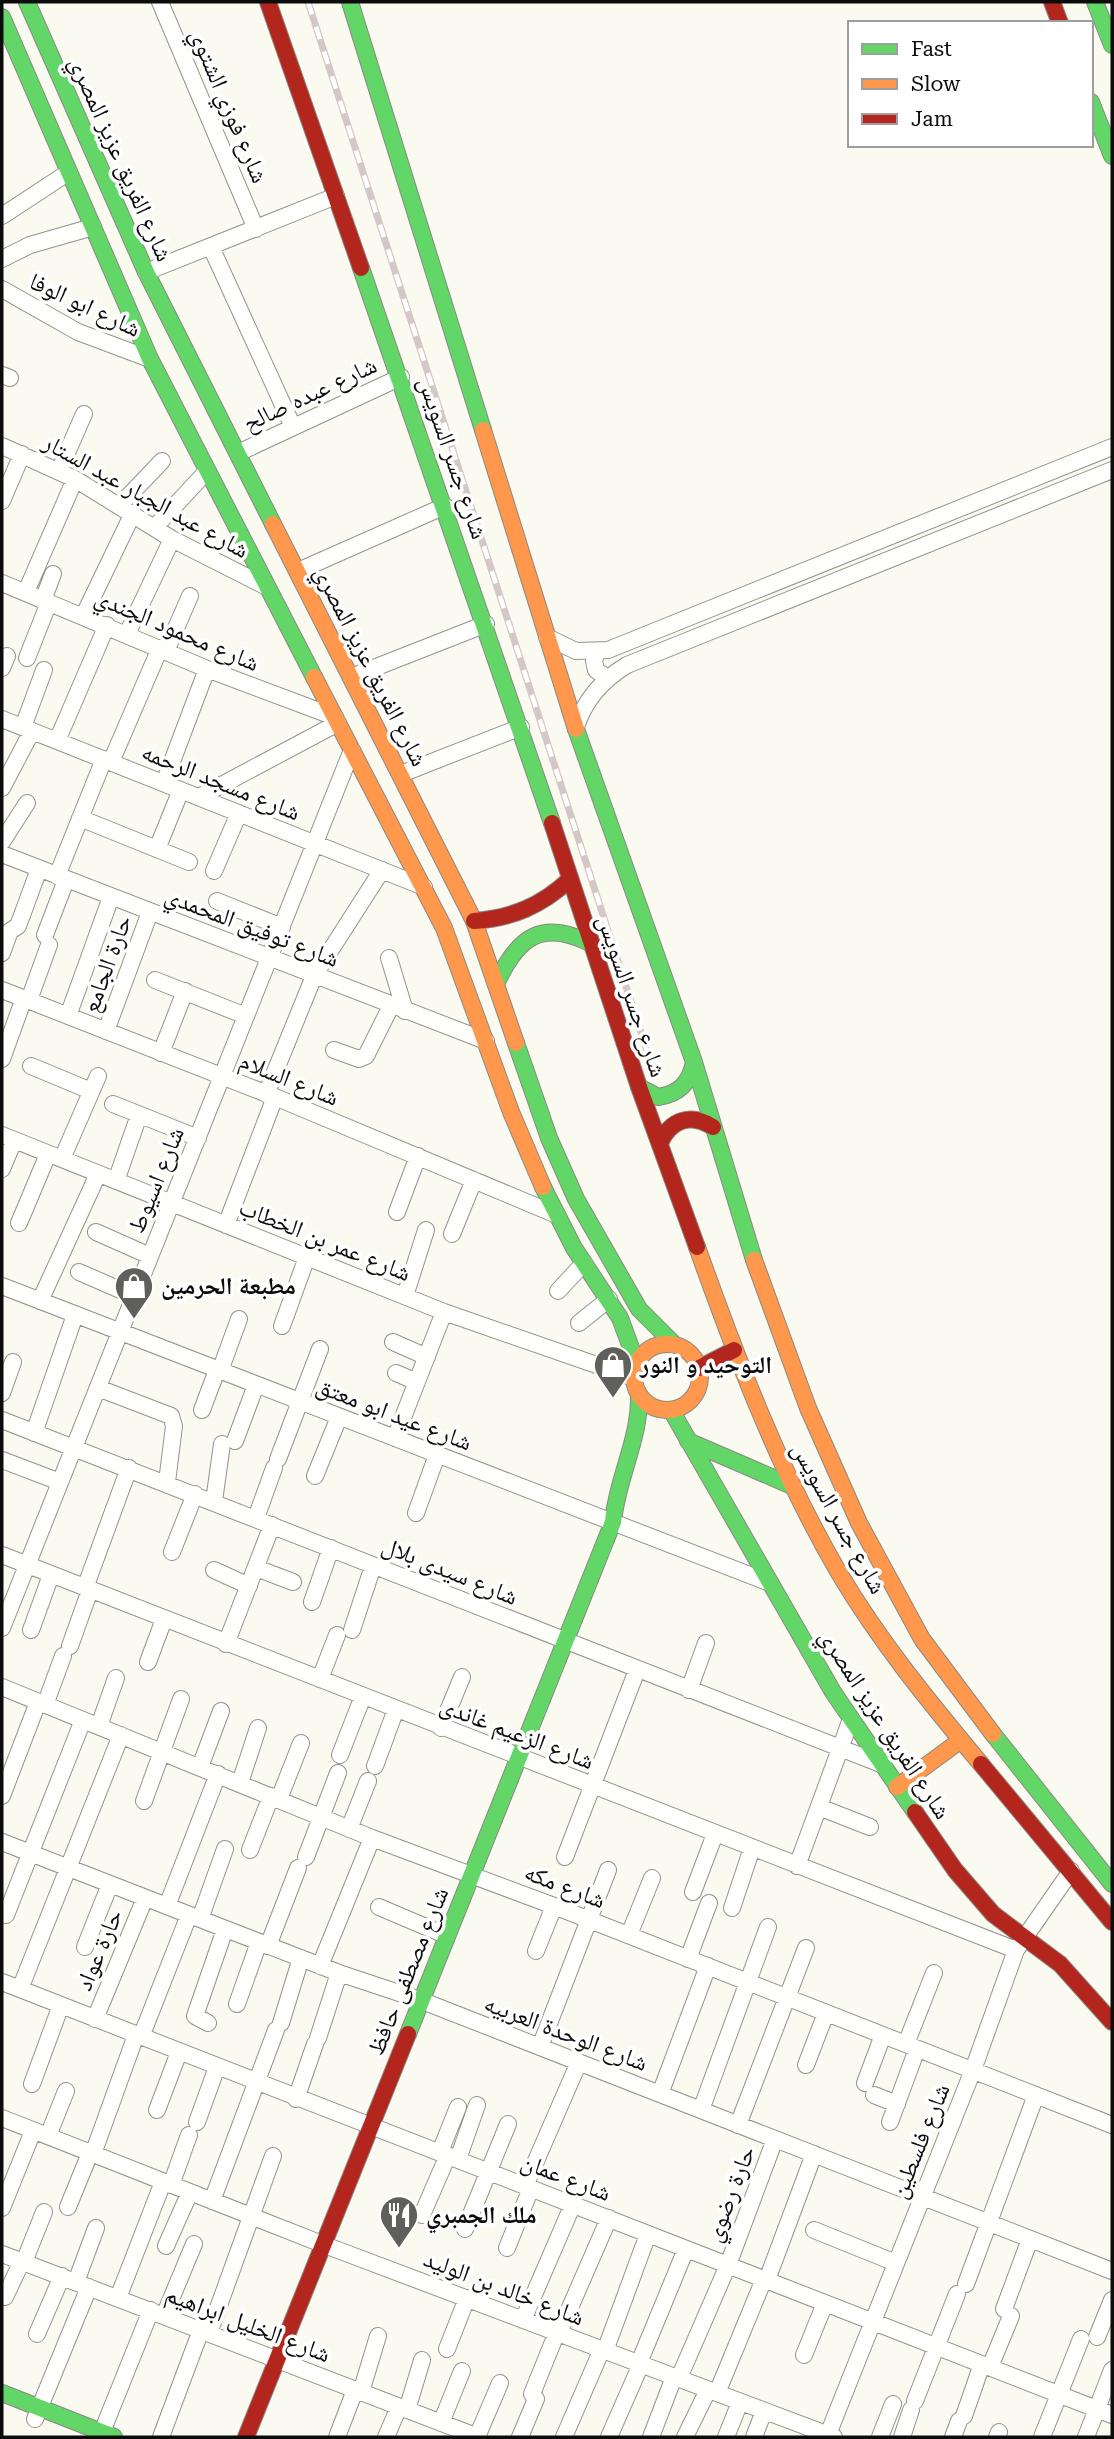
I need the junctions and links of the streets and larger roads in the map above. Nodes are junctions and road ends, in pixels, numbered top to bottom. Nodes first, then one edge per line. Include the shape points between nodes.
1 (160, 2) edge
2 (270, 2) edge
3 (350, 2) edge
4 (1052, 2) edge
5 (1095, 2) edge
6 (32, 4) edge
7 (2, 17) edge
8 (1059, 21) edge
9 (42, 37) junction
10 (1112, 45) edge
11 (16, 51) junction
12 (1093, 105) edge
13 (1107, 127) edge
14 (1112, 156) edge
15 (69, 172) junction
16 (336, 195) junction
17 (2, 216) edge
18 (93, 227) junction
19 (256, 229) junction
20 (211, 247) junction
21 (2, 259) edge
22 (146, 272) junction
23 (2, 289) edge
24 (150, 359) junction
25 (401, 377) junction
26 (84, 414) dead end
27 (293, 427) junction
28 (206, 428) junction
29 (2, 446) edge
30 (1112, 447) edge
31 (238, 453) junction
32 (22, 454) junction
33 (162, 461) dead end
34 (1112, 470) edge
35 (59, 471) junction
36 (207, 471) junction
37 (75, 479) junction
38 (2, 501) edge
39 (445, 506) junction
40 (127, 509) junction
41 (155, 527) junction
42 (172, 539) junction
43 (298, 571) junction
44 (53, 574) dead end
45 (2, 583) edge
46 (267, 587) junction
47 (26, 592) junction
48 (190, 596) dead end
49 (46, 601) junction
50 (84, 615) junction
51 (486, 624) junction
52 (107, 625) junction
53 (127, 634) junction
54 (547, 637) junction
55 (163, 650) junction
56 (597, 652) junction
57 (27, 658) dead end
58 (207, 669) junction
59 (44, 670) dead end
60 (351, 677) junction
61 (607, 678) junction
62 (2, 719) edge
63 (337, 720) junction
64 (521, 727) junction
65 (576, 727) junction
66 (28, 729) junction
67 (57, 741) junction
68 (352, 750) junction
69 (107, 761) junction
70 (401, 774) junction
71 (164, 783) junction
72 (2, 788) edge
73 (181, 790) junction
74 (199, 797) junction
75 (27, 803) dead end
76 (239, 813) junction
77 (80, 818) junction
78 (2, 842) edge
79 (315, 844) junction
80 (157, 849) junction
81 (2, 854) edge
82 (189, 862) dead end
83 (39, 869) junction
84 (382, 870) junction
85 (214, 871) dead end
86 (62, 878) junction
87 (569, 880) junction
88 (424, 887) junction
89 (111, 897) junction
90 (217, 901) dead end
91 (150, 912) junction
92 (474, 921) junction
93 (282, 927) junction
94 (590, 943) junction
95 (2, 953) edge
96 (389, 958) dead end
97 (269, 959) junction
98 (314, 976) junction
99 (155, 980) dead end
100 (497, 982) junction
101 (2, 989) edge
102 (185, 992) junction
103 (27, 999) junction
104 (398, 1009) junction
105 (68, 1016) junction
106 (246, 1016) junction
107 (106, 1031) junction
108 (486, 1041) junction
109 (334, 1050) dead end
110 (161, 1053) junction
111 (2, 1059) edge
112 (694, 1062) junction
113 (31, 1066) dead end
114 (222, 1077) junction
115 (639, 1087) junction
116 (271, 1096) junction
117 (113, 1104) dead end
118 (139, 1115) junction
119 (713, 1127) junction
120 (8, 1138) edge
121 (198, 1138) junction
122 (660, 1143) junction
123 (418, 1156) junction
124 (55, 1157) junction
125 (2, 1169) edge
126 (98, 1174) junction
127 (474, 1180) junction
128 (116, 1181) junction
129 (172, 1203) junction
130 (397, 1212) dead end
131 (557, 1215) junction
132 (19, 1223) dead end
133 (226, 1225) junction
134 (426, 1230) dead end
135 (96, 1232) dead end
136 (452, 1234) dead end
137 (150, 1256) junction
138 (307, 1257) junction
139 (584, 1263) junction
140 (79, 1272) dead end
141 (2, 1286) edge
142 (558, 1291) dead end
143 (134, 1296) junction
144 (405, 1296) junction
145 (609, 1300) junction
146 (40, 1301) junction
147 (444, 1312) junction
148 (75, 1315) junction
149 (239, 1319) dead end
150 (579, 1323) dead end
151 (282, 1325) dead end
152 (120, 1332) junction
153 (393, 1342) dead end
154 (675, 1345) junction
155 (320, 1349) dead end
156 (734, 1350) junction
157 (427, 1357) junction
158 (13, 1362) dead end
159 (699, 1368) junction
160 (219, 1370) junction
161 (636, 1371) junction
162 (396, 1373) dead end
163 (417, 1382) junction
164 (256, 1385) junction
165 (97, 1388) junction
166 (2, 1393) edge
167 (639, 1395) junction
168 (299, 1402) junction
169 (202, 1410) dead end
170 (339, 1417) junction
171 (661, 1419) junction
172 (2, 1420) edge
173 (34, 1433) junction
174 (395, 1438) junction
175 (688, 1441) junction
176 (74, 1448) junction
177 (437, 1455) junction
178 (2, 1460) edge
179 (129, 1468) junction
180 (315, 1476) dead end
181 (60, 1482) junction
182 (167, 1482) junction
183 (792, 1486) junction
184 (195, 1493) junction
185 (214, 1501) junction
186 (416, 1513) dead end
187 (256, 1518) junction
188 (613, 1522) junction
189 (272, 1525) junction
190 (331, 1548) junction
191 (172, 1552) dead end
192 (2, 1555) edge
193 (27, 1565) junction
194 (373, 1566) junction
195 (256, 1568) junction
196 (214, 1570) dead end
197 (51, 1575) junction
198 (293, 1582) dead end
199 (770, 1584) junction
200 (248, 1586) junction
201 (88, 1589) junction
202 (7, 1600) edge
203 (312, 1602) dead end
204 (164, 1619) junction
205 (2, 1628) edge
206 (31, 1630) dead end
207 (352, 1630) dead end
208 (337, 1635) dead end
209 (566, 1642) junction
210 (226, 1643) junction
211 (706, 1643) dead end
212 (148, 1662) dead end
213 (636, 1670) junction
214 (463, 1677) dead end
215 (116, 1678) dead end
216 (320, 1679) junction
217 (2, 1687) edge
218 (689, 1690) junction
219 (363, 1696) junction
220 (181, 1699) dead end
221 (41, 1703) junction
222 (396, 1709) junction
223 (221, 1711) dead end
224 (851, 1719) junction
225 (83, 1720) junction
226 (99, 1727) junction
227 (258, 1728) dead end
228 (441, 1728) junction
229 (121, 1735) junction
230 (961, 1740) junction
231 (301, 1743) dead end
232 (841, 1748) junction
233 (162, 1752) junction
234 (340, 1755) dead end
235 (520, 1758) junction
236 (881, 1764) junction
237 (200, 1767) junction
238 (338, 1773) dead end
239 (218, 1774) junction
240 (240, 1783) junction
241 (592, 1786) junction
242 (897, 1787) junction
243 (2, 1797) edge
244 (275, 1797) junction
245 (144, 1801) dead end
246 (819, 1807) junction
247 (322, 1817) junction
248 (870, 1827) dead end
249 (349, 1829) junction
250 (715, 1834) junction
251 (372, 1838) junction
252 (2, 1842) edge
253 (752, 1848) junction
254 (225, 1849) dead end
255 (250, 1850) dead end
256 (31, 1853) junction
257 (565, 1857) dead end
258 (797, 1866) junction
259 (69, 1868) junction
260 (608, 1870) dead end
261 (1071, 1871) junction
262 (472, 1875) junction
263 (652, 1878) dead end
264 (110, 1884) junction
265 (1112, 1884) edge
266 (693, 1892) dead end
267 (145, 1898) junction
268 (709, 1903) dead end
269 (167, 1906) junction
270 (554, 1906) junction
271 (379, 1907) dead end
272 (732, 1908) dead end
273 (6, 1914) dead end
274 (194, 1917) junction
275 (589, 1920) junction
276 (1112, 1922) edge
277 (768, 1927) dead end
278 (225, 1929) junction
279 (445, 1935) junction
280 (629, 1935) junction
281 (1021, 1943) junction
282 (263, 1944) junction
283 (85, 1948) dead end
284 (806, 1948) dead end
285 (536, 1951) dead end
286 (302, 1958) junction
287 (688, 1959) junction
288 (320, 1966) junction
289 (708, 1966) junction
290 (339, 1973) junction
291 (934, 1973) dead end
292 (746, 1982) junction
293 (7, 1987) edge
294 (785, 1997) junction
295 (420, 2000) junction
296 (237, 2004) dead end
297 (61, 2006) junction
298 (826, 2013) junction
299 (95, 2019) junction
300 (1112, 2022) edge
301 (208, 2024) dead end
302 (883, 2035) junction
303 (139, 2036) junction
304 (912, 2046) junction
305 (540, 2047) junction
306 (179, 2052) junction
307 (579, 2062) junction
308 (806, 2065) dead end
309 (217, 2067) junction
310 (973, 2070) junction
311 (257, 2083) junction
312 (32, 2084) dead end
313 (66, 2091) dead end
314 (660, 2094) junction
315 (1036, 2095) junction
316 (296, 2099) junction
317 (897, 2104) junction
318 (477, 2105) dead end
319 (458, 2107) dead end
320 (157, 2110) dead end
321 (701, 2110) junction
322 (2, 2118) edge
323 (890, 2122) dead end
324 (508, 2124) dead end
325 (371, 2125) junction
326 (738, 2125) junction
327 (1112, 2125) edge
328 (41, 2133) junction
329 (775, 2139) junction
330 (91, 2153) junction
331 (814, 2154) junction
332 (448, 2155) junction
333 (273, 2156) dead end
334 (490, 2172) junction
335 (7, 2182) edge
336 (167, 2183) junction
337 (528, 2187) junction
338 (190, 2192) junction
339 (923, 2197) junction
340 (212, 2201) junction
341 (573, 2204) junction
342 (68, 2207) dead end
343 (2, 2208) edge
344 (44, 2212) dead end
345 (422, 2215) dead end
346 (251, 2216) junction
347 (609, 2218) junction
348 (989, 2223) junction
349 (96, 2228) dead end
350 (465, 2230) dead end
351 (814, 2230) dead end
352 (648, 2234) junction
353 (1030, 2239) junction
354 (194, 2244) dead end
355 (322, 2244) junction
356 (166, 2246) dead end
357 (506, 2248) dead end
358 (686, 2249) junction
359 (2, 2253) edge
360 (23, 2262) junction
361 (896, 2263) junction
362 (727, 2265) junction
363 (1112, 2271) edge
364 (765, 2280) junction
365 (75, 2282) junction
366 (5, 2297) dead end
367 (118, 2298) junction
368 (467, 2298) junction
369 (1112, 2300) edge
370 (825, 2303) junction
371 (157, 2313) junction
372 (523, 2320) junction
373 (873, 2322) junction
374 (205, 2331) junction
375 (558, 2333) junction
376 (37, 2334) dead end
377 (378, 2336) dead end
378 (936, 2347) junction
379 (447, 2349) dead end
380 (603, 2350) junction
381 (804, 2355) dead end
382 (278, 2360) junction
383 (422, 2360) dead end
384 (640, 2364) junction
385 (986, 2366) junction
386 (1112, 2370) edge
387 (462, 2371) dead end
388 (676, 2378) junction
389 (500, 2383) dead end
390 (358, 2390) junction
391 (713, 2391) junction
392 (2, 2393) edge
393 (1058, 2394) junction
394 (740, 2402) junction
395 (893, 2404) dead end
396 (2, 2406) edge
397 (403, 2408) junction
398 (764, 2411) junction
399 (1105, 2412) edge
400 (37, 2414) junction
401 (437, 2427) edge
402 (105, 2436) edge
403 (830, 2436) edge
404 (81, 2437) edge
405 (160, 2437) edge
406 (246, 2437) edge
407 (337, 2437) edge
408 (386, 2437) edge
409 (477, 2437) edge
410 (520, 2437) edge
411 (564, 2437) edge
412 (610, 2437) edge
413 (652, 2437) edge
414 (685, 2437) edge
415 (726, 2437) edge
416 (754, 2437) edge
417 (880, 2437) edge
418 (902, 2437) edge
419 (953, 2437) edge
420 (1041, 2437) edge
421 (1086, 2437) edge

1 - 19 street, شارع فوزي الشتوي
2 - 16 street, شارع جسر السويس
3 - 54 street, شارع جسر السويس
4 - 8 street
5 - 10 street
6 - 9 street, شارع الفريق عزيز المصري
7 - 11 street, شارع الفريق عزيز المصري
9 - 11 street
9 - 22 street, شارع الفريق عزيز المصري
11 - 15 street, شارع الفريق عزيز المصري
12 - 13 street
13 - 14 street
15 - 17 street
15 - 18 street, شارع الفريق عزيز المصري
16 - 19 street
16 - 25 street, شارع جسر السويس
18 - 21 street via 30,245
18 - 24 street, شارع الفريق عزيز المصري
19 - 20 street
20 - 22 street
20 - 27 street
22 - 28 street, شارع الفريق عزيز المصري
23 - 24 street, شارع ابو الوفا via 78,332
24 - 28 street, شارع الفريق عزيز المصري
25 - 27 street, شارع عبده صالح
25 - 39 street, شارع جسر السويس
26 - 35 street
27 - 31 street, شارع عبده صالح
28 - 31 street, شارع الفريق عزيز المصري
28 - 36 street, شارع الفريق عزيز المصري
29 - 32 street, شارع عبد الجبار عبد الستار
30 - 56 street
31 - 43 street, شارع الفريق عزيز المصري
32 - 35 street, شارع عبد الجبار عبد الستار
32 - 38 street
33 - 40 street
34 - 61 street via 627,665
35 - 37 street, شارع عبد الجبار عبد الستار
36 - 41 street
36 - 46 street, شارع الفريق عزيز المصري
37 - 40 street, شارع عبد الجبار عبد الستار
37 - 47 street
39 - 43 street
39 - 51 street, شارع جسر السويس
40 - 41 street, شارع عبد الجبار عبد الستار
40 - 50 street
41 - 42 street, شارع عبد الجبار عبد الستار
42 - 46 street, شارع عبد الجبار عبد الستار
42 - 53 street
43 - 60 street, شارع الفريق عزيز المصري
44 - 49 street
45 - 47 street, شارع محمود الجندي
46 - 63 street, شارع الفريق عزيز المصري
47 - 49 street, شارع محمود الجندي
48 - 55 street
49 - 50 street, شارع محمود الجندي
49 - 57 street
50 - 52 street, شارع محمود الجندي
51 - 60 street
51 - 64 street, شارع جسر السويس
52 - 53 street, شارع محمود الجندي
52 - 67 street
53 - 55 street, شارع محمود الجندي
54 - 56 street via 566,648
54 - 65 street, شارع جسر السويس
55 - 58 street, شارع محمود الجندي
55 - 69 street
56 - 61 street via 596,670
58 - 63 street, شارع محمود الجندي
58 - 71 street
59 - 66 street
60 - 70 street, شارع الفريق عزيز المصري
61 - 65 street via 585,706
62 - 66 street, شارع مسجد الرحمه
63 - 68 street, شارع الفريق عزيز المصري
63 - 74 street
64 - 70 street
64 - 87 street, شارع جسر السويس
65 - 112 street, شارع جسر السويس
66 - 67 street, شارع مسجد الرحمه
66 - 72 street
67 - 69 street, شارع مسجد الرحمه
68 - 79 street, شارع اسيوط
68 - 88 street, شارع الفريق عزيز المصري
69 - 71 street, شارع مسجد الرحمه
69 - 77 street
70 - 92 street, شارع الفريق عزيز المصري
71 - 73 street, شارع مسجد الرحمه
73 - 74 street, شارع مسجد الرحمه
73 - 80 street
74 - 76 street, شارع مسجد الرحمه
75 - 78 street
76 - 79 street, شارع مسجد الرحمه
76 - 85 street
77 - 80 street
77 - 86 street
79 - 84 street, شارع مسجد الرحمه
79 - 93 street, شارع اسيوط
80 - 82 street
81 - 83 street, شارع توفيق المحمدي
83 - 86 street, شارع توفيق المحمدي
83 - 95 street via 18,926 10,931
84 - 88 street, شارع مسجد الرحمه
84 - 98 street
86 - 89 street, شارع توفيق المحمدي
86 - 103 street
87 - 92 street via 533,908 505,918
87 - 94 street, شارع جسر السويس
88 - 108 street, شارع الفريق عزيز المصري via 457,957
89 - 91 street, شارع توفيق المحمدي
89 - 105 street
90 - 93 street
91 - 97 street, شارع توفيق المحمدي
91 - 107 street, حارة الجامع
92 - 100 street, شارع الفريق عزيز المصري
93 - 97 street, شارع اسيوط
94 - 100 street via 565,931 537,934 513,950
94 - 115 street, شارع جسر السويس
96 - 104 street
97 - 98 street, شارع توفيق المحمدي
97 - 106 street, شارع اسيوط
98 - 104 street, شارع توفيق المحمدي
98 - 116 street
99 - 102 street
100 - 154 street, شارع الفريق عزيز المصري via 549,1138 576,1199 639,1309
101 - 103 street, شارع السلام
102 - 106 street
102 - 110 street
103 - 105 street, شارع السلام
103 - 111 street
104 - 108 street, شارع توفيق المحمدي
104 - 109 street via 366,1056 359,1059
105 - 107 street, شارع السلام
106 - 114 street, شارع اسيوط
107 - 110 street, شارع السلام
108 - 131 street, شارع الفريق عزيز المصري via 518,1130
110 - 114 street, شارع السلام
112 - 115 street via 688,1084 680,1091 658,1097
112 - 119 street, شارع جسر السويس
113 - 124 street via 95,1083
114 - 116 street, شارع السلام
114 - 121 street, شارع اسيوط
115 - 122 street, شارع جسر السويس
116 - 123 street, شارع السلام
116 - 133 street
117 - 118 street
118 - 121 street
118 - 128 street
119 - 122 street via 687,1118 669,1126
119 - 265 street, شارع جسر السويس via 789,1360 887,1580 922,1639 978,1716
120 - 124 street, شارع عمر بن الخطاب
120 - 125 street
121 - 129 street, شارع اسيوط
122 - 156 street, شارع جسر السويس
123 - 127 street, شارع السلام
123 - 130 street
124 - 126 street, شارع عمر بن الخطاب
124 - 132 street
126 - 128 street, شارع عمر بن الخطاب
126 - 146 street
127 - 131 street, شارع السلام
127 - 136 street
128 - 129 street, شارع عمر بن الخطاب
129 - 133 street, شارع عمر بن الخطاب
129 - 137 street, شارع اسيوط
131 - 139 street, شارع الفريق عزيز المصري
133 - 138 street, شارع عمر بن الخطاب
134 - 144 street
135 - 137 street
137 - 143 street, شارع اسيوط
138 - 144 street, شارع عمر بن الخطاب
138 - 151 street
139 - 142 street
139 - 145 street, شارع الفريق عزيز المصري
140 - 143 street
141 - 146 street, شارع عيد ابو معتق
143 - 152 street, شارع اسيوط
144 - 147 street, شارع عمر بن الخطاب
145 - 150 street
145 - 161 street, شارع الفريق عزيز المصري via 628,1331
146 - 148 street, شارع عيد ابو معتق
147 - 157 street
147 - 161 street, شارع عمر بن الخطاب
148 - 152 street, شارع عيد ابو معتق
148 - 173 street
149 - 160 street
152 - 160 street, شارع عيد ابو معتق
152 - 165 street, شارع اسيوط
153 - 157 street
154 - 159 street via 690,1354
154 - 161 street via 653,1348
155 - 168 street
156 - 159 street
156 - 183 street, شارع جسر السويس
157 - 163 street
158 - 166 street
159 - 171 street via 699,1385 692,1399
160 - 164 street, شارع عيد ابو معتق
160 - 169 street
161 - 167 street
162 - 163 street
163 - 174 street
164 - 168 street, شارع عيد ابو معتق
164 - 185 street via 229,1443
165 - 176 street, شارع اسيوط
165 - 182 street via 169,1414 174,1426
167 - 171 street
167 - 188 street, شارع مصطفى حافظ via 638,1437
168 - 170 street, شارع عيد ابو معتق
168 - 187 street
170 - 174 street, شارع عيد ابو معتق
170 - 180 street
171 - 175 street, شارع الفريق عزيز المصري
171 - 188 street, شارع مصطفى حافظ
172 - 173 street, شارع سيدى بلال
173 - 176 street, شارع سيدى بلال
174 - 177 street, شارع عيد ابو معتق
175 - 183 street
175 - 199 street, شارع الفريق عزيز المصري
176 - 179 street, شارع سيدى بلال
176 - 181 street, شارع اسيوط
177 - 186 street
177 - 188 street, شارع عيد ابو معتق
178 - 181 street
179 - 182 street, شارع سيدى بلال
179 - 201 street
181 - 193 street, شارع اسيوط
182 - 184 street, شارع سيدى بلال
183 - 230 street, شارع جسر السويس via 881,1638
184 - 185 street, شارع سيدى بلال
184 - 191 street
185 - 187 street, شارع سيدى بلال
187 - 189 street, شارع سيدى بلال
188 - 199 street, شارع عيد ابو معتق
188 - 209 street, شارع مصطفى حافظ
189 - 190 street, شارع سيدى بلال
189 - 195 street
190 - 194 street, شارع سيدى بلال
190 - 203 street
192 - 193 street, شارع الزعيم غاندى
193 - 197 street, شارع الزعيم غاندى
193 - 202 street, شارع اسيوط
194 - 207 street
194 - 209 street, شارع سيدى بلال
195 - 198 street
195 - 200 street
196 - 200 street
197 - 201 street, شارع الزعيم غاندى
197 - 206 street
199 - 224 street, شارع الفريق عزيز المصري
200 - 210 street
201 - 204 street, شارع الزعيم غاندى
201 - 221 street
202 - 205 street, شارع اسيوط
204 - 210 street, شارع الزعيم غاندى
204 - 212 street
208 - 216 street
209 - 213 street, شارع سيدى بلال
209 - 235 street, شارع مصطفى حافظ
210 - 216 street, شارع الزعيم غاندى
211 - 218 street
213 - 218 street, شارع سيدى بلال
213 - 241 street
214 - 228 street
215 - 226 street
216 - 219 street, شارع الزعيم غاندى
217 - 221 street, شارع مكه
218 - 232 street, شارع سيدى بلال
219 - 222 street, شارع الزعيم غاندى
219 - 234 street
220 - 233 street
221 - 225 street, شارع مكه
221 - 243 street
222 - 228 street, شارع الزعيم غاندى
222 - 249 street
223 - 237 street
224 - 232 street
224 - 236 street, شارع الفريق عزيز المصري
225 - 226 street, شارع مكه
225 - 256 street
226 - 229 street, شارع مكه
227 - 240 street
228 - 235 street, شارع الزعيم غاندى
229 - 233 street, شارع مكه
229 - 259 street
230 - 242 street
230 - 261 street, شارع جسر السويس
231 - 244 street
232 - 236 street, شارع سيدى بلال
232 - 246 street
233 - 237 street, شارع مكه
233 - 245 street
235 - 241 street, شارع الزعيم غاندى
235 - 262 street, شارع مصطفى حافظ
236 - 242 street, شارع الفريق عزيز المصري
237 - 239 street, شارع مكه
238 - 247 street
239 - 240 street, شارع مكه
239 - 269 street
240 - 244 street, شارع مكه
241 - 250 street, شارع الزعيم غاندى
241 - 257 street
242 - 281 street, شارع الفريق عزيز المصري via 966,1886
244 - 247 street, شارع مكه
244 - 255 street
246 - 248 street
246 - 258 street
247 - 249 street, شارع مكه
247 - 282 street
249 - 251 street, شارع مكه
250 - 253 street, شارع الزعيم غاندى
250 - 266 street
251 - 262 street, شارع مكه
251 - 288 street
252 - 256 street, شارع الوحدة العربيه
253 - 258 street, شارع الزعيم غاندى
253 - 272 street
254 - 274 street
256 - 259 street, شارع الوحدة العربيه
256 - 273 street
258 - 281 street, شارع الزعيم غاندى
259 - 264 street, شارع الوحدة العربيه
259 - 293 street
260 - 275 street
261 - 276 street, شارع جسر السويس
261 - 281 street, شارع فلسطين
262 - 270 street, شارع مكه
262 - 279 street, شارع مصطفى حافظ
263 - 280 street
264 - 267 street, شارع الوحدة العربيه
264 - 283 street
267 - 269 street, شارع الوحدة العربيه
267 - 299 street, حارة عواد
268 - 287 street
269 - 274 street, شارع الوحدة العربيه
270 - 275 street, شارع مكه
270 - 285 street
271 - 279 street
274 - 278 street, شارع الوحدة العربيه
274 - 303 street
275 - 280 street, شارع مكه
275 - 305 street
277 - 292 street
278 - 282 street, شارع الوحدة العربيه
278 - 301 street via 195,2016
279 - 295 street, شارع مصطفى حافظ
280 - 287 street, شارع مكه
281 - 300 street, شارع الفريق عزيز المصري via 1077,1980
281 - 310 street, شارع فلسطين
282 - 286 street, شارع الوحدة العربيه
282 - 296 street
284 - 294 street
286 - 288 street, شارع الوحدة العربيه
286 - 311 street
287 - 289 street, شارع مكه
288 - 290 street, شارع الوحدة العربيه
289 - 292 street, شارع مكه
289 - 314 street
290 - 295 street, شارع الوحدة العربيه
290 - 316 street
291 - 304 street
292 - 294 street, شارع مكه
292 - 321 street
293 - 297 street, شارع عمان
294 - 298 street, شارع مكه
294 - 326 street
295 - 305 street, شارع الوحدة العربيه
295 - 325 street, شارع مصطفى حافظ
297 - 299 street, شارع عمان
297 - 312 street
298 - 302 street, شارع مكه
298 - 308 street
299 - 303 street, شارع عمان
302 - 304 street, شارع مكه
302 - 317 street via 869,2089
303 - 306 street, شارع عمان
303 - 330 street
304 - 310 street, شارع مكه
304 - 317 street
305 - 307 street, شارع الوحدة العربيه
306 - 309 street, شارع عمان
306 - 320 street
307 - 314 street, شارع الوحدة العربيه
307 - 337 street
309 - 311 street, شارع عمان
309 - 336 street
310 - 315 street, شارع مكه
310 - 339 street, شارع فلسطين
311 - 316 street, شارع عمان
311 - 340 street
313 - 328 street
314 - 321 street, شارع الوحدة العربيه
315 - 327 street, شارع مكه
315 - 348 street
316 - 325 street, شارع عمان
317 - 323 street
318 - 332 street
319 - 332 street
321 - 326 street, شارع الوحدة العربيه
322 - 328 street, شارع خالد بن الوليد
324 - 334 street
325 - 332 street, شارع عمان
325 - 355 street, شارع مصطفى حافظ
326 - 329 street, شارع الوحدة العربيه
328 - 330 street, شارع خالد بن الوليد
328 - 335 street
329 - 331 street, شارع الوحدة العربيه
329 - 362 street, حارة رضوي
330 - 336 street, شارع خالد بن الوليد
330 - 342 street
331 - 339 street, شارع الوحدة العربيه
331 - 364 street
332 - 334 street, شارع عمان
332 - 345 street
333 - 346 street
334 - 337 street, شارع عمان
334 - 350 street
335 - 343 street
336 - 338 street, شارع خالد بن الوليد
336 - 367 street
337 - 341 street, شارع عمان
337 - 357 street
338 - 340 street, شارع خالد بن الوليد
338 - 356 street
339 - 348 street, شارع الوحدة العربيه
339 - 361 street, شارع فلسطين
340 - 346 street, شارع خالد بن الوليد
341 - 347 street, شارع عمان
341 - 372 street
344 - 360 street
346 - 355 street, شارع خالد بن الوليد
346 - 374 street
347 - 352 street, شارع عمان
347 - 375 street
348 - 353 street, شارع الوحدة العربيه
348 - 378 street
349 - 365 street
351 - 361 street
352 - 358 street, شارع عمان
352 - 380 street
353 - 363 street, شارع الوحدة العربيه
353 - 385 street
354 - 371 street
355 - 368 street, شارع خالد بن الوليد
355 - 382 street, شارع مصطفى حافظ
358 - 362 street, شارع عمان
358 - 384 street
359 - 360 street, شارع الخليل ابراهيم
360 - 365 street, شارع الخليل ابراهيم
360 - 366 street
361 - 373 street, شارع فلسطين
362 - 364 street, شارع عمان
362 - 388 street, حارة رضوي
364 - 370 street, شارع عمان
364 - 391 street
365 - 367 street, شارع الخليل ابراهيم
365 - 376 street
365 - 400 street
367 - 371 street, شارع الخليل ابراهيم
368 - 372 street, شارع خالد بن الوليد
368 - 379 street
369 - 393 street
370 - 373 street, شارع عمان
370 - 381 street
371 - 374 street, شارع الخليل ابراهيم
371 - 402 street
372 - 375 street, شارع خالد بن الوليد
373 - 378 street, شارع عمان
373 - 403 street, شارع فلسطين
374 - 382 street, شارع الخليل ابراهيم
374 - 405 street
375 - 380 street, شارع خالد بن الوليد
375 - 410 street
377 - 390 street
378 - 385 street, شارع عمان
378 - 418 street
380 - 384 street, شارع خالد بن الوليد
380 - 411 street
382 - 390 street, شارع الخليل ابراهيم
382 - 406 street, شارع مصطفى حافظ
383 - 397 street
384 - 388 street, شارع خالد بن الوليد
384 - 412 street
385 - 393 street, شارع عمان
385 - 419 street
386 - 399 street
387 - 401 street
388 - 391 street, شارع خالد بن الوليد
388 - 413 street, حارة رضوي
389 - 409 street
390 - 397 street, شارع الخليل ابراهيم
390 - 407 street
391 - 394 street, شارع خالد بن الوليد
391 - 414 street
392 - 400 street
393 - 399 street, شارع عمان
393 - 420 street
394 - 398 street, شارع خالد بن الوليد
394 - 415 street
395 - 417 street
396 - 400 street
397 - 401 street, شارع الخليل ابراهيم
397 - 408 street
398 - 403 street, شارع خالد بن الوليد
398 - 416 street
399 - 421 street
400 - 402 street
400 - 404 street
401 - 409 street, شارع الخليل ابراهيم

